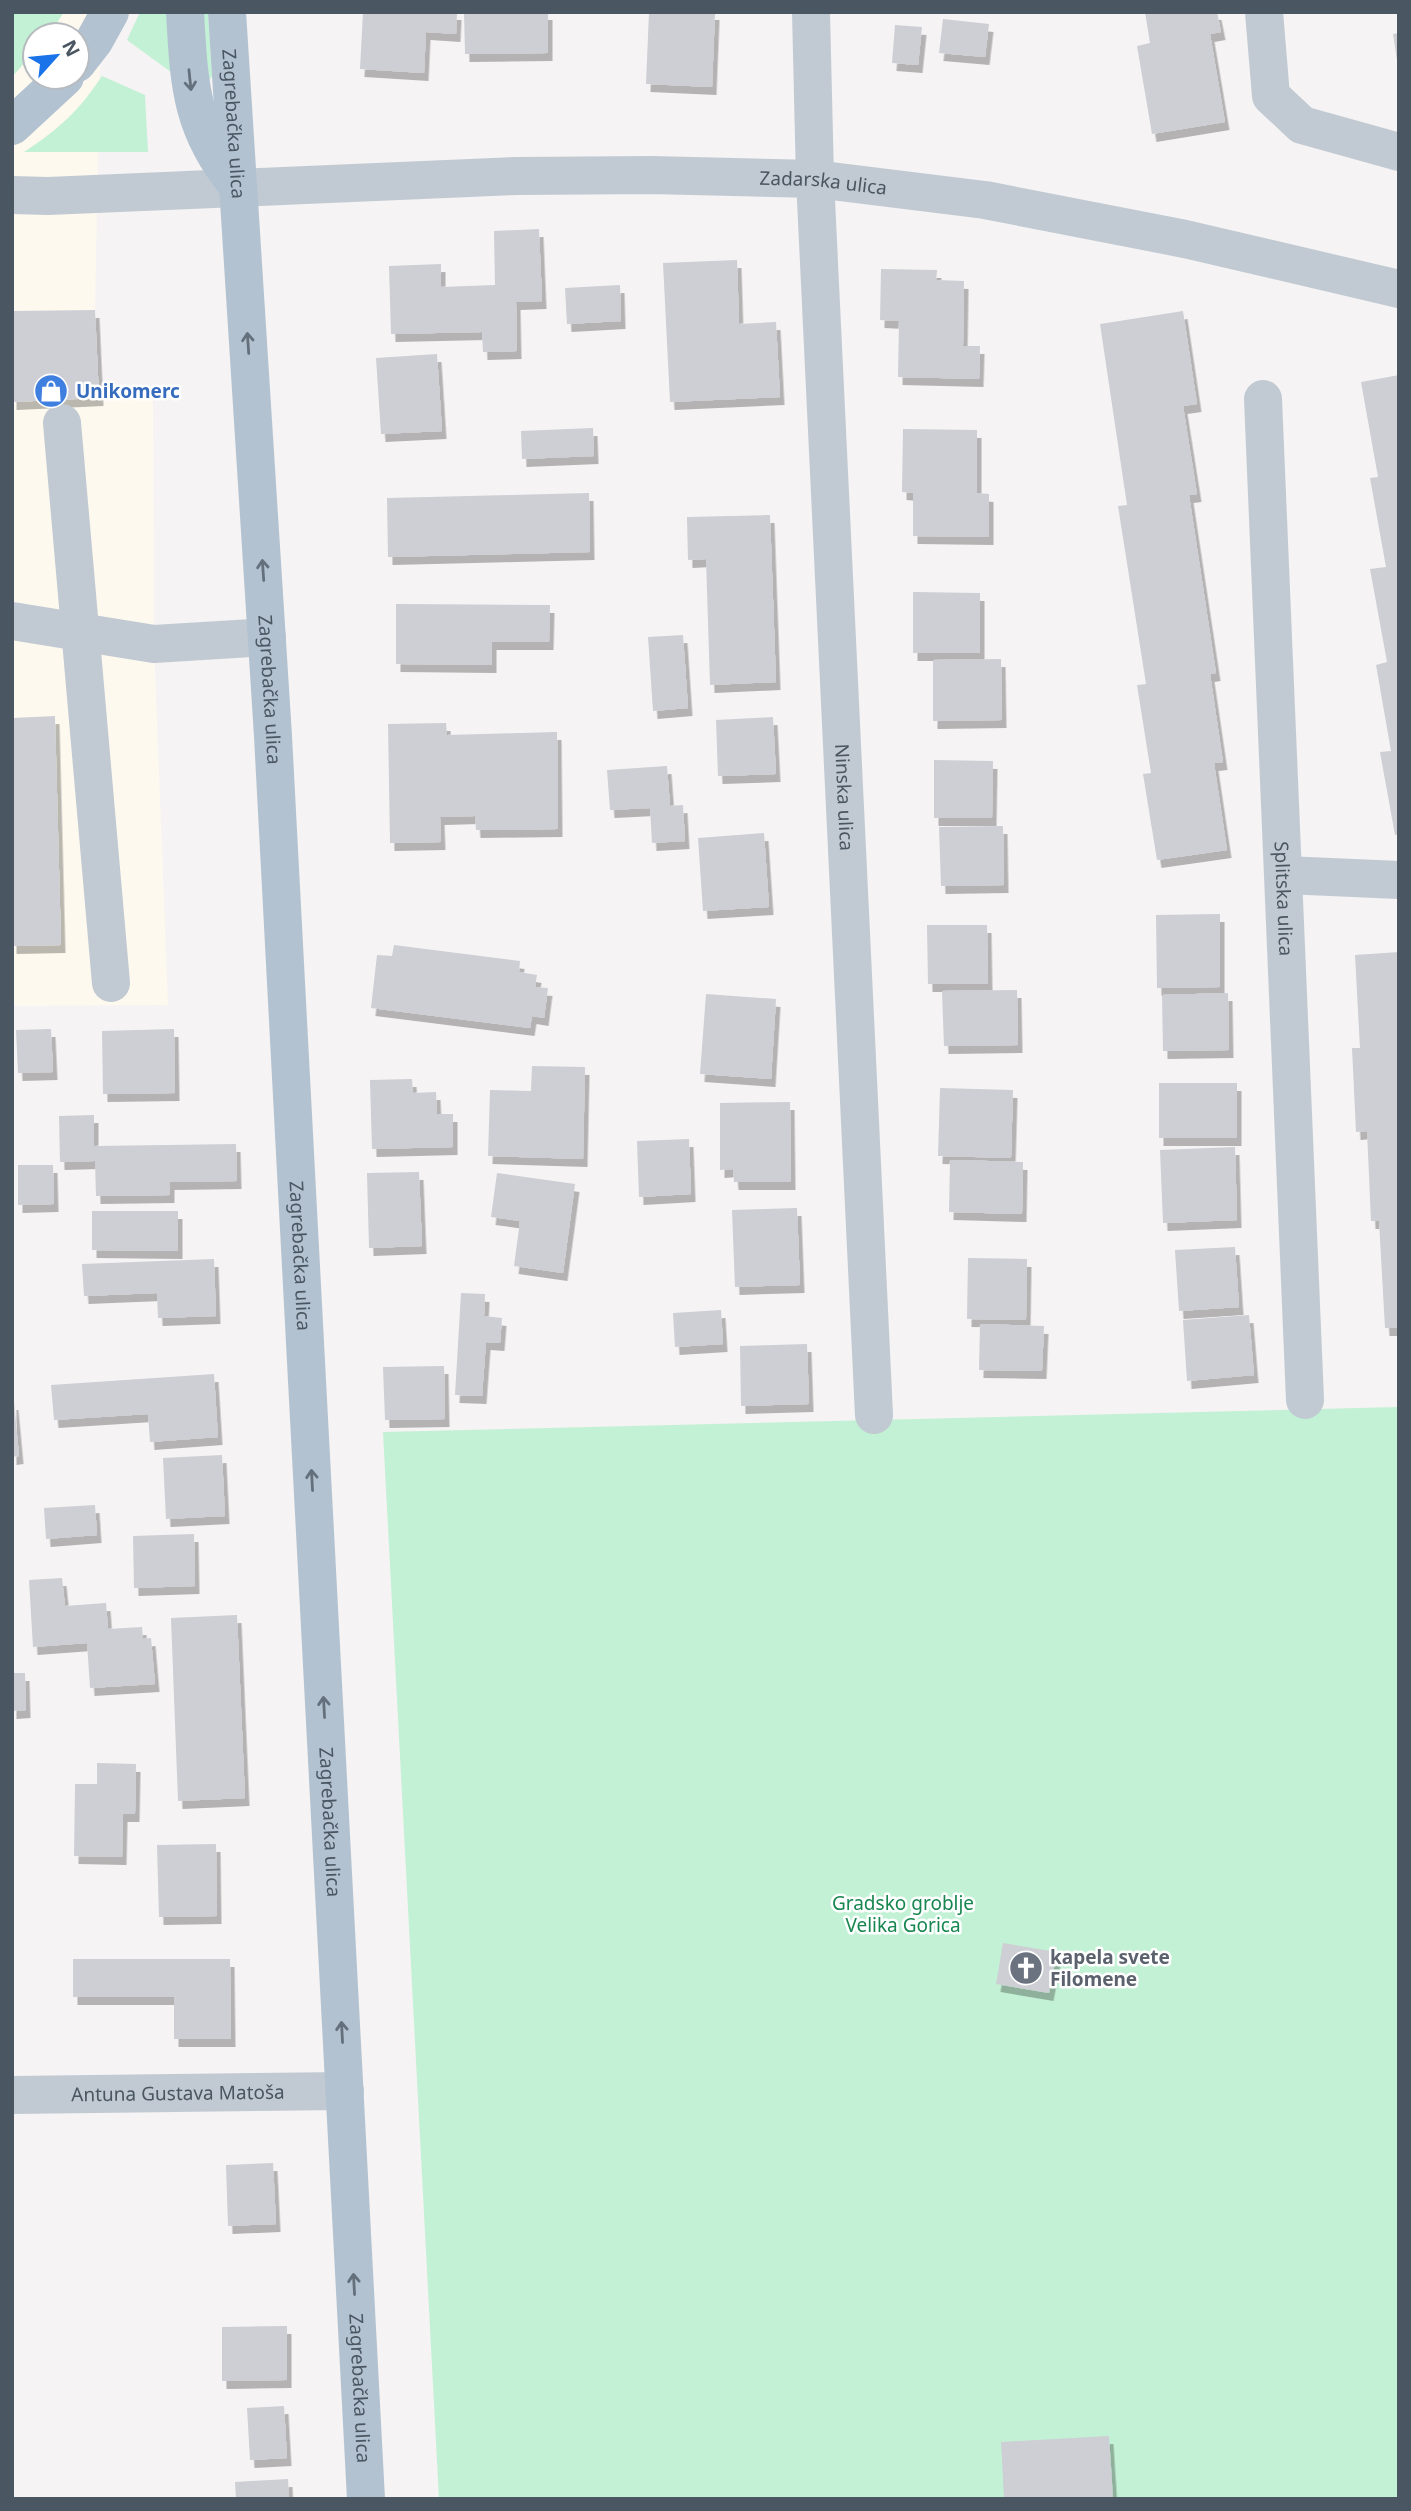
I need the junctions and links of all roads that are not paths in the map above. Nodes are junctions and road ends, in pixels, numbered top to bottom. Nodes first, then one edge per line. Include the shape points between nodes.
1 (110, 12) edge
2 (186, 12) edge
3 (227, 12) edge
4 (811, 12) edge
5 (1264, 12) edge
6 (91, 45) edge
7 (50, 91) edge
8 (12, 126) edge
9 (1399, 152) edge
10 (815, 179) junction
11 (239, 187) junction
12 (12, 195) edge
13 (1399, 289) edge
14 (1263, 399) dead end
15 (62, 423) dead end
16 (12, 621) edge
17 (80, 632) junction
18 (267, 637) junction
19 (1285, 875) junction
20 (1399, 880) edge
21 (111, 983) dead end
22 (1305, 1399) dead end
23 (874, 1415) dead end
24 (345, 2091) junction
25 (12, 2095) edge
26 (366, 2499) edge

1 - 6 main road
2 -> 11 main road via 191,93 197,116 214,155
3 - 11 main road, Zagrebačka ulica
4 - 10 street, Ninska ulica
5 - 9 street via 1271,96 1302,125
7 - 8 main road
10 - 11 street, Zadarska ulica via 516,176
10 - 13 street, Zadarska ulica via 985,200 1185,239
10 - 23 street, Ninska ulica
11 - 12 street, Zadarska ulica
18 -> 11 main road, Zagrebačka ulica
14 - 19 street, Splitska ulica
15 - 17 street
16 - 17 street
17 - 18 street via 154,644
17 - 21 street
24 -> 18 main road, Zagrebačka ulica
19 - 20 street
19 - 22 street, Splitska ulica
24 - 25 street, Antuna Gustava Matoša
26 -> 24 main road, Zagrebačka ulica

